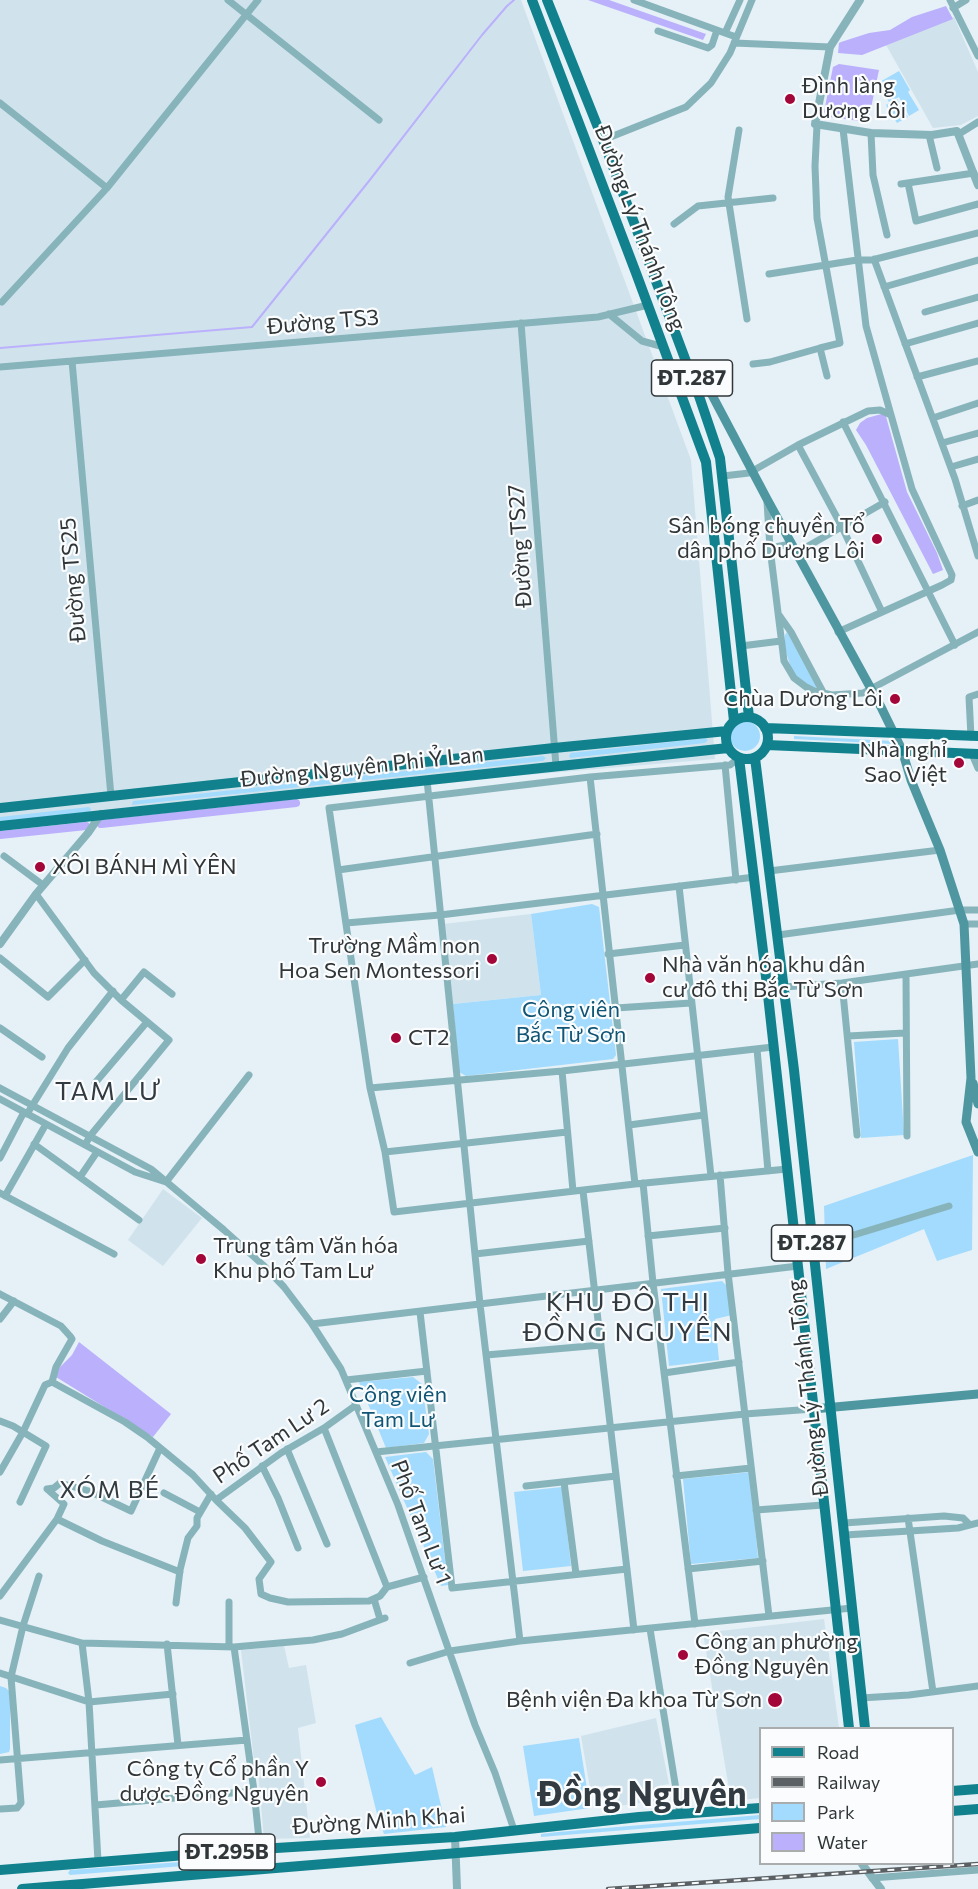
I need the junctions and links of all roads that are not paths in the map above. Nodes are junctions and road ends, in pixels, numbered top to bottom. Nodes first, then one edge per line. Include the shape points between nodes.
1 (228, 0) edge
2 (258, 0) edge
3 (532, 0) edge
4 (547, 0) edge
5 (634, 0) edge
6 (740, 0) edge
7 (752, 0) edge
8 (860, 0) edge
9 (950, 0) edge
10 (966, 0) edge
11 (653, 3) edge
12 (953, 8) junction
13 (246, 15) junction
14 (717, 30) junction
15 (658, 31) dead end
16 (725, 33) junction
17 (735, 40) junction
18 (830, 47) junction
19 (568, 54) junction
20 (978, 56) edge
21 (555, 60) junction
22 (0, 103) edge
23 (378, 120) dead end
24 (978, 122) edge
25 (817, 124) junction
26 (843, 129) junction
27 (739, 130) dead end
28 (871, 133) junction
29 (959, 134) junction
30 (929, 135) junction
31 (603, 140) junction
32 (937, 168) dead end
33 (974, 173) junction
34 (978, 185) edge
35 (107, 188) junction
36 (773, 198) dead end
37 (728, 202) junction
38 (978, 204) edge
39 (674, 224) dead end
40 (978, 233) edge
41 (887, 236) dead end
42 (874, 259) junction
43 (857, 260) junction
44 (978, 260) edge
45 (826, 265) junction
46 (769, 274) dead end
47 (884, 287) junction
48 (978, 297) edge
49 (662, 300) junction
50 (2, 302) dead end
51 (648, 305) junction
52 (925, 312) dead end
53 (609, 314) junction
54 (747, 319) dead end
55 (521, 323) junction
56 (978, 323) edge
57 (905, 344) junction
58 (664, 347) junction
59 (820, 348) junction
60 (684, 358) junction
61 (72, 361) junction
62 (978, 361) edge
63 (753, 364) dead end
64 (0, 367) edge
65 (827, 376) dead end
66 (917, 377) junction
67 (978, 404) edge
68 (891, 414) junction
69 (933, 418) junction
70 (843, 422) junction
71 (978, 433) edge
72 (942, 443) junction
73 (798, 445) junction
74 (978, 459) edge
75 (951, 467) junction
76 (752, 471) junction
77 (723, 476) junction
78 (766, 499) junction
79 (978, 500) edge
80 (885, 502) junction
81 (962, 506) junction
82 (843, 526) junction
83 (978, 530) edge
84 (970, 533) junction
85 (791, 544) junction
86 (770, 548) junction
87 (796, 553) junction
88 (978, 556) edge
89 (928, 591) junction
90 (882, 612) junction
91 (778, 614) junction
92 (838, 632) junction
93 (978, 632) edge
94 (781, 641) junction
95 (955, 645) junction
96 (741, 646) junction
97 (871, 690) junction
98 (824, 694) junction
99 (978, 694) edge
100 (749, 717) junction
101 (734, 721) junction
102 (765, 728) junction
103 (727, 731) junction
104 (894, 734) junction
105 (974, 736) edge
106 (767, 745) junction
107 (554, 748) junction
108 (728, 748) junction
109 (902, 750) junction
110 (975, 754) edge
111 (739, 758) junction
112 (755, 758) junction
113 (725, 765) junction
114 (556, 766) junction
115 (978, 768) edge
116 (590, 777) junction
117 (427, 780) junction
118 (111, 796) junction
119 (428, 796) junction
120 (0, 808) edge
121 (101, 814) junction
122 (0, 826) edge
123 (597, 834) junction
124 (940, 850) junction
125 (4, 856) dead end
126 (434, 856) junction
127 (338, 870) junction
128 (769, 871) junction
129 (755, 877) junction
130 (736, 880) junction
131 (43, 885) junction
132 (679, 886) junction
133 (36, 894) junction
134 (603, 896) junction
135 (960, 910) junction
136 (978, 910) edge
137 (440, 915) junction
138 (346, 923) junction
139 (964, 924) junction
140 (978, 924) edge
141 (778, 935) junction
142 (0, 944) edge
143 (685, 945) junction
144 (608, 954) junction
145 (0, 958) edge
146 (85, 960) junction
147 (781, 963) junction
148 (978, 964) edge
149 (765, 966) junction
150 (968, 967) junction
151 (906, 974) junction
152 (842, 982) junction
153 (783, 987) junction
154 (113, 991) junction
155 (171, 994) dead end
156 (121, 1000) junction
157 (691, 1003) junction
158 (616, 1008) junction
159 (147, 1022) junction
160 (0, 1028) edge
161 (905, 1033) junction
162 (848, 1036) junction
163 (974, 1043) edge
164 (773, 1047) junction
165 (757, 1048) junction
166 (697, 1054) junction
167 (42, 1057) dead end
168 (622, 1064) junction
169 (562, 1071) junction
170 (249, 1075) dead end
171 (971, 1078) junction
172 (456, 1080) junction
173 (95, 1083) dead end
174 (0, 1088) edge
175 (370, 1088) junction
176 (978, 1098) edge
177 (0, 1100) edge
178 (32, 1105) junction
179 (25, 1113) junction
180 (704, 1115) junction
181 (46, 1124) junction
182 (629, 1125) junction
183 (567, 1132) junction
184 (857, 1135) dead end
185 (90, 1136) junction
186 (907, 1136) dead end
187 (464, 1142) junction
188 (34, 1144) junction
189 (85, 1145) junction
190 (97, 1152) junction
191 (385, 1152) junction
192 (978, 1152) edge
193 (0, 1158) edge
194 (787, 1169) junction
195 (768, 1171) junction
196 (720, 1175) junction
197 (711, 1176) junction
198 (80, 1177) junction
199 (166, 1182) junction
200 (643, 1183) junction
201 (634, 1184) junction
202 (573, 1191) junction
203 (583, 1191) junction
204 (2, 1195) edge
205 (470, 1203) junction
206 (949, 1206) dead end
207 (139, 1220) dead end
208 (725, 1228) junction
209 (648, 1236) junction
210 (589, 1241) junction
211 (812, 1250) junction
212 (114, 1254) dead end
213 (475, 1254) junction
214 (798, 1266) junction
215 (728, 1273) junction
216 (653, 1282) junction
217 (595, 1291) junction
218 (0, 1294) edge
219 (14, 1301) junction
220 (480, 1304) junction
221 (420, 1312) junction
222 (0, 1319) edge
223 (312, 1324) junction
224 (601, 1345) junction
225 (486, 1355) junction
226 (739, 1362) junction
227 (427, 1371) junction
228 (664, 1373) junction
229 (346, 1380) junction
230 (52, 1382) junction
231 (978, 1394) edge
232 (356, 1405) junction
233 (829, 1407) junction
234 (813, 1409) junction
235 (745, 1414) junction
236 (0, 1421) edge
237 (670, 1423) junction
238 (324, 1428) junction
239 (611, 1429) junction
240 (23, 1432) junction
241 (496, 1440) junction
242 (434, 1447) junction
243 (160, 1448) junction
244 (287, 1449) junction
245 (376, 1452) junction
246 (262, 1466) junction
247 (752, 1468) junction
248 (0, 1472) edge
249 (616, 1476) junction
250 (676, 1476) junction
251 (564, 1482) junction
252 (526, 1486) dead end
253 (164, 1493) dead end
254 (214, 1497) junction
255 (20, 1502) dead end
256 (823, 1505) junction
257 (756, 1510) junction
258 (200, 1512) junction
259 (908, 1518) junction
260 (57, 1519) junction
261 (844, 1522) junction
262 (978, 1523) edge
263 (969, 1524) junction
264 (909, 1530) junction
265 (845, 1535) junction
266 (327, 1544) dead end
267 (298, 1548) dead end
268 (763, 1561) junction
269 (627, 1569) junction
270 (688, 1569) junction
271 (180, 1572) junction
272 (576, 1574) junction
273 (39, 1576) dead end
274 (424, 1577) junction
275 (513, 1582) junction
276 (387, 1587) junction
277 (0, 1596) edge
278 (374, 1599) junction
279 (229, 1602) dead end
280 (176, 1603) dead end
281 (852, 1608) junction
282 (835, 1610) junction
283 (770, 1616) junction
284 (0, 1620) edge
285 (694, 1624) junction
286 (23, 1626) junction
287 (650, 1629) junction
288 (634, 1630) junction
289 (520, 1641) junction
290 (82, 1643) junction
291 (167, 1644) junction
292 (231, 1647) junction
293 (450, 1651) junction
294 (410, 1663) dead end
295 (0, 1673) edge
296 (11, 1677) junction
297 (978, 1686) edge
298 (933, 1692) junction
299 (173, 1694) junction
300 (861, 1698) junction
301 (846, 1699) junction
302 (89, 1702) junction
303 (849, 1727) edge
304 (865, 1727) edge
305 (247, 1740) junction
306 (178, 1745) junction
307 (92, 1754) junction
308 (18, 1759) junction
309 (0, 1760) edge
310 (978, 1789) edge
311 (254, 1791) junction
312 (954, 1791) edge
313 (96, 1805) junction
314 (759, 1808) edge
315 (0, 1809) edge
316 (978, 1809) edge
317 (954, 1811) edge
318 (680, 1814) junction
319 (759, 1828) edge
320 (514, 1830) junction
321 (455, 1837) junction
322 (260, 1849) junction
323 (456, 1853) junction
324 (98, 1861) junction
325 (863, 1865) edge
326 (50, 1866) junction
327 (0, 1870) edge
328 (978, 1870) edge
329 (872, 1878) junction
330 (53, 1886) junction
331 (22, 1889) edge
332 (457, 1889) edge
333 (881, 1889) edge

1 - 13 street
2 - 13 street
3 - 21 main road, Đường Lý Thánh Tông / ĐT.287
4 - 19 main road, Đường Lý Thánh Tông / ĐT.287
5 - 11 street
6 - 16 street
7 - 17 street
8 - 18 street
9 - 12 street
10 - 12 street
11 - 14 street
12 - 20 street
13 - 23 street
13 - 35 street
14 - 15 street via 708,48
14 - 16 street
16 - 17 street
17 - 18 street
17 - 31 street via 711,83 686,107
18 - 25 street
19 - 21 main road
19 - 31 main road, Đường Lý Thánh Tông / ĐT.287
21 - 51 main road, Đường Lý Thánh Tông / ĐT.287
22 - 35 street
24 - 29 street
25 - 26 street
25 - 45 street via 817,218
26 - 28 street
26 - 43 street
27 - 37 street
28 - 30 street
28 - 41 street via 873,175
29 - 30 street via 957,131
29 - 33 street
30 - 32 street
31 - 49 main road, Đường Lý Thánh Tông / ĐT.287
33 - 34 street
33 - 38 street via 904,184 916,221
35 - 50 street
36 - 37 street
37 - 39 street via 698,206
37 - 54 street
40 - 42 street
42 - 43 street
42 - 47 street
43 - 45 street
43 - 68 street via 866,326
44 - 47 street
45 - 46 street
45 - 59 street via 840,343
47 - 57 street
48 - 52 street
49 - 51 main road
49 - 60 main road, Đường Lý Thánh Tông / ĐT.287
51 - 53 street, Đường TS3
51 - 58 main road, Đường Lý Thánh Tông / ĐT.287
53 - 55 street, Đường TS3
53 - 58 street via 642,341
55 - 61 street, Đường TS3
55 - 107 street, Đường TS27
56 - 57 street
57 - 66 street
58 - 101 main road, Đường Lý Thánh Tông / ĐT.287 via 706,462
59 - 63 street
59 - 65 street
60 - 76 main road via 712,395
60 - 77 main road, Đường Lý Thánh Tông / ĐT.287
61 - 64 street, Đường TS3
61 - 118 street, Đường TS25
62 - 66 street
66 - 69 street
67 - 69 street
68 - 70 street via 876,409
68 - 89 street via 912,489 952,575 951,580
69 - 72 street
70 - 73 street
70 - 80 street
71 - 72 street
72 - 75 street
73 - 76 street
73 - 82 street
74 - 75 street
75 - 81 street
76 - 77 street
76 - 78 main road
77 - 96 main road, Đường Lý Thánh Tông / ĐT.287
78 - 85 main road
78 - 86 street
79 - 81 street
80 - 82 street
80 - 89 street
81 - 84 street
82 - 87 street
82 - 90 street
83 - 84 street
84 - 88 street
85 - 86 street
85 - 87 main road
86 - 91 street
87 - 92 main road
89 - 90 street
89 - 95 street
90 - 92 street
91 - 94 street
91 - 98 street
92 - 97 main road
93 - 95 street
94 - 96 street
94 - 98 street via 790,674 806,687
95 - 97 street
96 - 100 main road, Đường Lý Thánh Tông / ĐT.287
97 - 98 street via 855,695
97 - 104 main road
99 - 105 street via 969,697
100 - 101 main road
100 - 102 main road
101 - 103 main road
102 - 104 main road
102 - 106 main road
103 - 107 main road, Đường Nguyên Phi Ỷ Lan
103 - 108 main road
104 - 105 main road
104 - 109 main road
106 - 109 main road
106 - 112 main road
107 - 114 street, Đường TS27
107 - 118 main road, Đường Nguyên Phi Ỷ Lan
108 - 111 main road
108 - 114 main road, Đường Nguyên Phi Ỷ Lan
109 - 110 main road
109 - 124 main road via 910,780
110 - 115 street
111 - 112 main road
111 - 113 street
111 - 129 main road, Đường Lý Thánh Tông / ĐT.287
112 - 128 main road, Đường Lý Thánh Tông / ĐT.287
113 - 116 street
113 - 130 street
114 - 117 main road, Đường Nguyên Phi Ỷ Lan
116 - 119 street
116 - 123 street
117 - 119 street
117 - 121 main road, Đường Nguyên Phi Ỷ Lan
118 - 120 main road, Đường Nguyên Phi Ỷ Lan
118 - 121 main road
119 - 126 street
119 - 127 street via 329,808
121 - 122 main road, Đường Nguyên Phi Ỷ Lan
121 - 131 street
123 - 126 street
123 - 134 street
124 - 128 street
124 - 135 main road
125 - 131 street
126 - 127 street
126 - 137 street
127 - 138 street
128 - 141 main road, Đường Lý Thánh Tông / ĐT.287
129 - 130 street
129 - 149 main road, Đường Lý Thánh Tông / ĐT.287
130 - 132 street
131 - 133 street
132 - 134 street
132 - 143 street
133 - 142 street
133 - 146 street
134 - 137 street
134 - 144 street
135 - 136 street
135 - 139 main road
135 - 141 street
137 - 138 street
137 - 172 street
138 - 175 street
139 - 140 street
139 - 150 main road
141 - 147 main road, Đường Lý Thánh Tông / ĐT.287
143 - 144 street
143 - 157 street
144 - 158 street
145 - 146 street via 48,997
146 - 154 street
147 - 149 main road
147 - 153 main road, Đường Lý Thánh Tông / ĐT.287
148 - 150 street
149 - 164 main road, Đường Lý Thánh Tông / ĐT.287
150 - 151 street
150 - 163 main road
151 - 152 street
151 - 161 street
152 - 153 street
152 - 162 street
153 - 211 main road, Đường Lý Thánh Tông / ĐT.287
154 - 156 street
154 - 178 street via 68,1048
155 - 156 street via 144,972
156 - 159 street
157 - 158 street
157 - 166 street
158 - 168 street
159 - 173 street
159 - 185 street via 169,1040
160 - 167 street
161 - 162 street
161 - 186 street
162 - 184 street
163 - 171 main road
164 - 165 street
164 - 194 main road, Đường Lý Thánh Tông / ĐT.287
165 - 166 street
165 - 195 street
166 - 168 street
166 - 180 street
168 - 169 street
168 - 182 street
169 - 172 street
169 - 183 street
170 - 199 street
171 - 176 main road
171 - 192 main road via 966,1122
172 - 175 street
172 - 187 street
174 - 178 street, Phố Tam Lư 1
175 - 191 street
177 - 179 street, Phố Tam Lư 1
178 - 179 street
178 - 185 street, Phố Tam Lư 1
179 - 181 street, Phố Tam Lư 1
179 - 193 street
180 - 182 street
180 - 197 street
181 - 188 street
181 - 189 street, Phố Tam Lư 1
182 - 201 street
183 - 187 street
183 - 202 street
185 - 189 street
185 - 199 street, Phố Tam Lư 1 via 151,1169
187 - 191 street
187 - 205 street
188 - 198 street
188 - 204 street
189 - 190 street, Phố Tam Lư 1
190 - 198 street
190 - 199 street, Phố Tam Lư 1 via 135,1172
191 - 205 street via 393,1212
194 - 195 street
194 - 214 main road, Đường Lý Thánh Tông / ĐT.287
195 - 196 street
196 - 197 street
196 - 208 street
197 - 200 street
198 - 207 street
199 - 223 street, Phố Tam Lư 1 via 262,1265
200 - 201 street
200 - 209 street
201 - 203 street
202 - 203 street
202 - 205 street
203 - 210 street
204 - 212 street
205 - 213 street
206 - 211 street
208 - 209 street
208 - 215 street
209 - 216 street
210 - 213 street
210 - 217 street
211 - 233 main road, Đường Lý Thánh Tông / ĐT.287
213 - 220 street
214 - 215 street
214 - 234 main road, Đường Lý Thánh Tông / ĐT.287
215 - 216 street
215 - 226 street
216 - 217 street
216 - 228 street
217 - 220 street
217 - 224 street
218 - 219 street
219 - 222 street
219 - 230 street via 61,1326 72,1339
220 - 221 street
220 - 225 street
221 - 223 street
221 - 227 street
223 - 229 street, Phố Tam Lư 1
224 - 225 street
224 - 239 street
225 - 241 street
226 - 228 street
226 - 235 street
227 - 229 street
227 - 242 street
228 - 237 street
229 - 232 street, Phố Tam Lư 1
230 - 240 street via 45,1385
230 - 243 street, Phố Tam Lư 2 via 125,1422
231 - 233 main road
232 - 238 street, Phố Tam Lư 2
232 - 245 street, Phố Tam Lư 1
233 - 234 main road
233 - 261 main road, Đường Lý Thánh Tông / ĐT.287
234 - 235 street
234 - 256 main road, Đường Lý Thánh Tông / ĐT.287
235 - 237 street
235 - 247 street
236 - 240 street
237 - 239 street
237 - 250 street
238 - 244 street, Phố Tam Lư 2
238 - 276 street
239 - 241 street
239 - 249 street
240 - 248 street
240 - 255 street via 46,1446
241 - 242 street
241 - 275 street
242 - 245 street
242 - 275 street via 452,1588
243 - 254 street, Phố Tam Lư 2
243 - 260 street via 131,1511 89,1491 60,1483 47,1489 64,1504
244 - 246 street, Phố Tam Lư 2
244 - 266 street
245 - 274 street, Phố Tam Lư 1
246 - 254 street, Phố Tam Lư 2
246 - 267 street
247 - 250 street
247 - 257 street
249 - 251 street
249 - 269 street
250 - 270 street
251 - 252 street
251 - 272 street
253 - 258 street
254 - 258 street
254 - 278 street via 271,1562 259,1579 261,1594 288,1602
256 - 257 street
256 - 282 main road, Đường Lý Thánh Tông / ĐT.287
257 - 268 street
258 - 271 street via 197,1526 188,1538
259 - 261 street
259 - 263 street via 944,1516 963,1518
259 - 264 street
260 - 271 street
260 - 277 street
261 - 265 main road, Đường Lý Thánh Tông / ĐT.287
262 - 263 street
263 - 264 street
264 - 265 street
264 - 298 street
265 - 281 main road, Đường Lý Thánh Tông / ĐT.287
268 - 270 street
268 - 283 street
269 - 272 street
269 - 288 street
270 - 285 street
271 - 280 street
272 - 275 street
273 - 286 street
274 - 276 street
274 - 293 street, Phố Tam Lư 1
275 - 289 street
276 - 278 street
278 - 292 street via 382,1618 342,1634
279 - 292 street
281 - 282 street
281 - 300 main road, Đường Lý Thánh Tông / ĐT.287
282 - 283 street
282 - 301 main road, Đường Lý Thánh Tông / ĐT.287
283 - 285 street
284 - 286 street
285 - 287 street
286 - 290 street
286 - 296 street
287 - 288 street
287 - 318 street
288 - 289 street
289 - 293 street
290 - 291 street
290 - 302 street
291 - 292 street
291 - 299 street
292 - 305 street
293 - 294 street
293 - 320 street, Phố Tam Lư 1
295 - 296 street
296 - 302 street
296 - 308 street
297 - 298 street
298 - 300 street
299 - 302 street
299 - 306 street
300 - 301 main road
300 - 304 main road, Đường Lý Thánh Tông / ĐT.287
301 - 303 main road, Đường Lý Thánh Tông / ĐT.287
302 - 307 street
305 - 306 street
305 - 311 street
306 - 307 street
307 - 308 street
307 - 313 street
308 - 309 street
308 - 315 street via 21,1803 17,1808
310 - 312 main road
311 - 313 street
311 - 322 street
313 - 324 street
314 - 318 main road, Đường Minh Khai / ĐT.295B
316 - 317 main road
318 - 320 main road, Đường Minh Khai / ĐT.295B
319 - 323 main road, Đường Minh Khai / ĐT.295B
320 - 321 main road, Đường Minh Khai / ĐT.295B
321 - 322 main road, Đường Minh Khai / ĐT.295B
321 - 323 street
322 - 324 main road, Đường Minh Khai / ĐT.295B
323 - 330 main road, Đường Minh Khai / ĐT.295B
323 - 332 street
324 - 326 main road, Đường Minh Khai / ĐT.295B
325 - 329 street
326 - 327 main road, Đường Minh Khai / ĐT.295B
326 - 330 main road
328 - 329 street
329 - 333 street
330 - 331 main road, Đường Minh Khai / ĐT.295B

